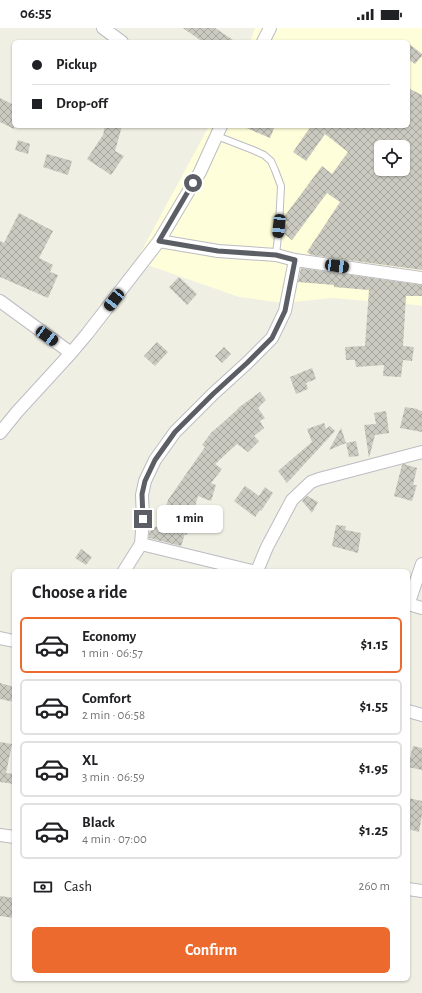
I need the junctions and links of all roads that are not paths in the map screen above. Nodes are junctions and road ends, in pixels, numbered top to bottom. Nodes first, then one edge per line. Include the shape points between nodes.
1 (103, 28) edge
2 (270, 28) edge
3 (119, 40) edge
4 (264, 40) edge
5 (219, 131) edge
6 (159, 241) junction
7 (276, 255) junction
8 (295, 260) junction
9 (422, 278) edge
10 (0, 302) edge
11 (71, 353) junction
12 (0, 433) edge
13 (422, 452) edge
14 (141, 544) junction
15 (422, 564) edge
16 (125, 569) edge
17 (244, 569) edge
18 (259, 569) edge
19 (410, 598) edge
20 (410, 605) edge
21 (422, 608) edge
22 (0, 638) edge
23 (12, 641) edge
24 (410, 711) edge
25 (422, 714) edge
26 (0, 835) edge
27 (12, 837) edge
28 (410, 889) edge
29 (422, 890) edge

1 - 3 street
2 - 4 street
5 - 6 street via 200,172
5 - 7 lane via 264,155 276,170 281,186
6 - 7 street via 218,251
6 - 11 street
7 - 8 street
8 - 9 street
8 - 14 street via 285,311 272,338 175,432 155,460 142,494
10 - 11 street
11 - 12 street
13 - 18 street via 311,482 292,500 267,547
14 - 16 street
14 - 17 street
15 - 19 street
20 - 21 street
22 - 23 street
24 - 25 street
26 - 27 street
28 - 29 street

